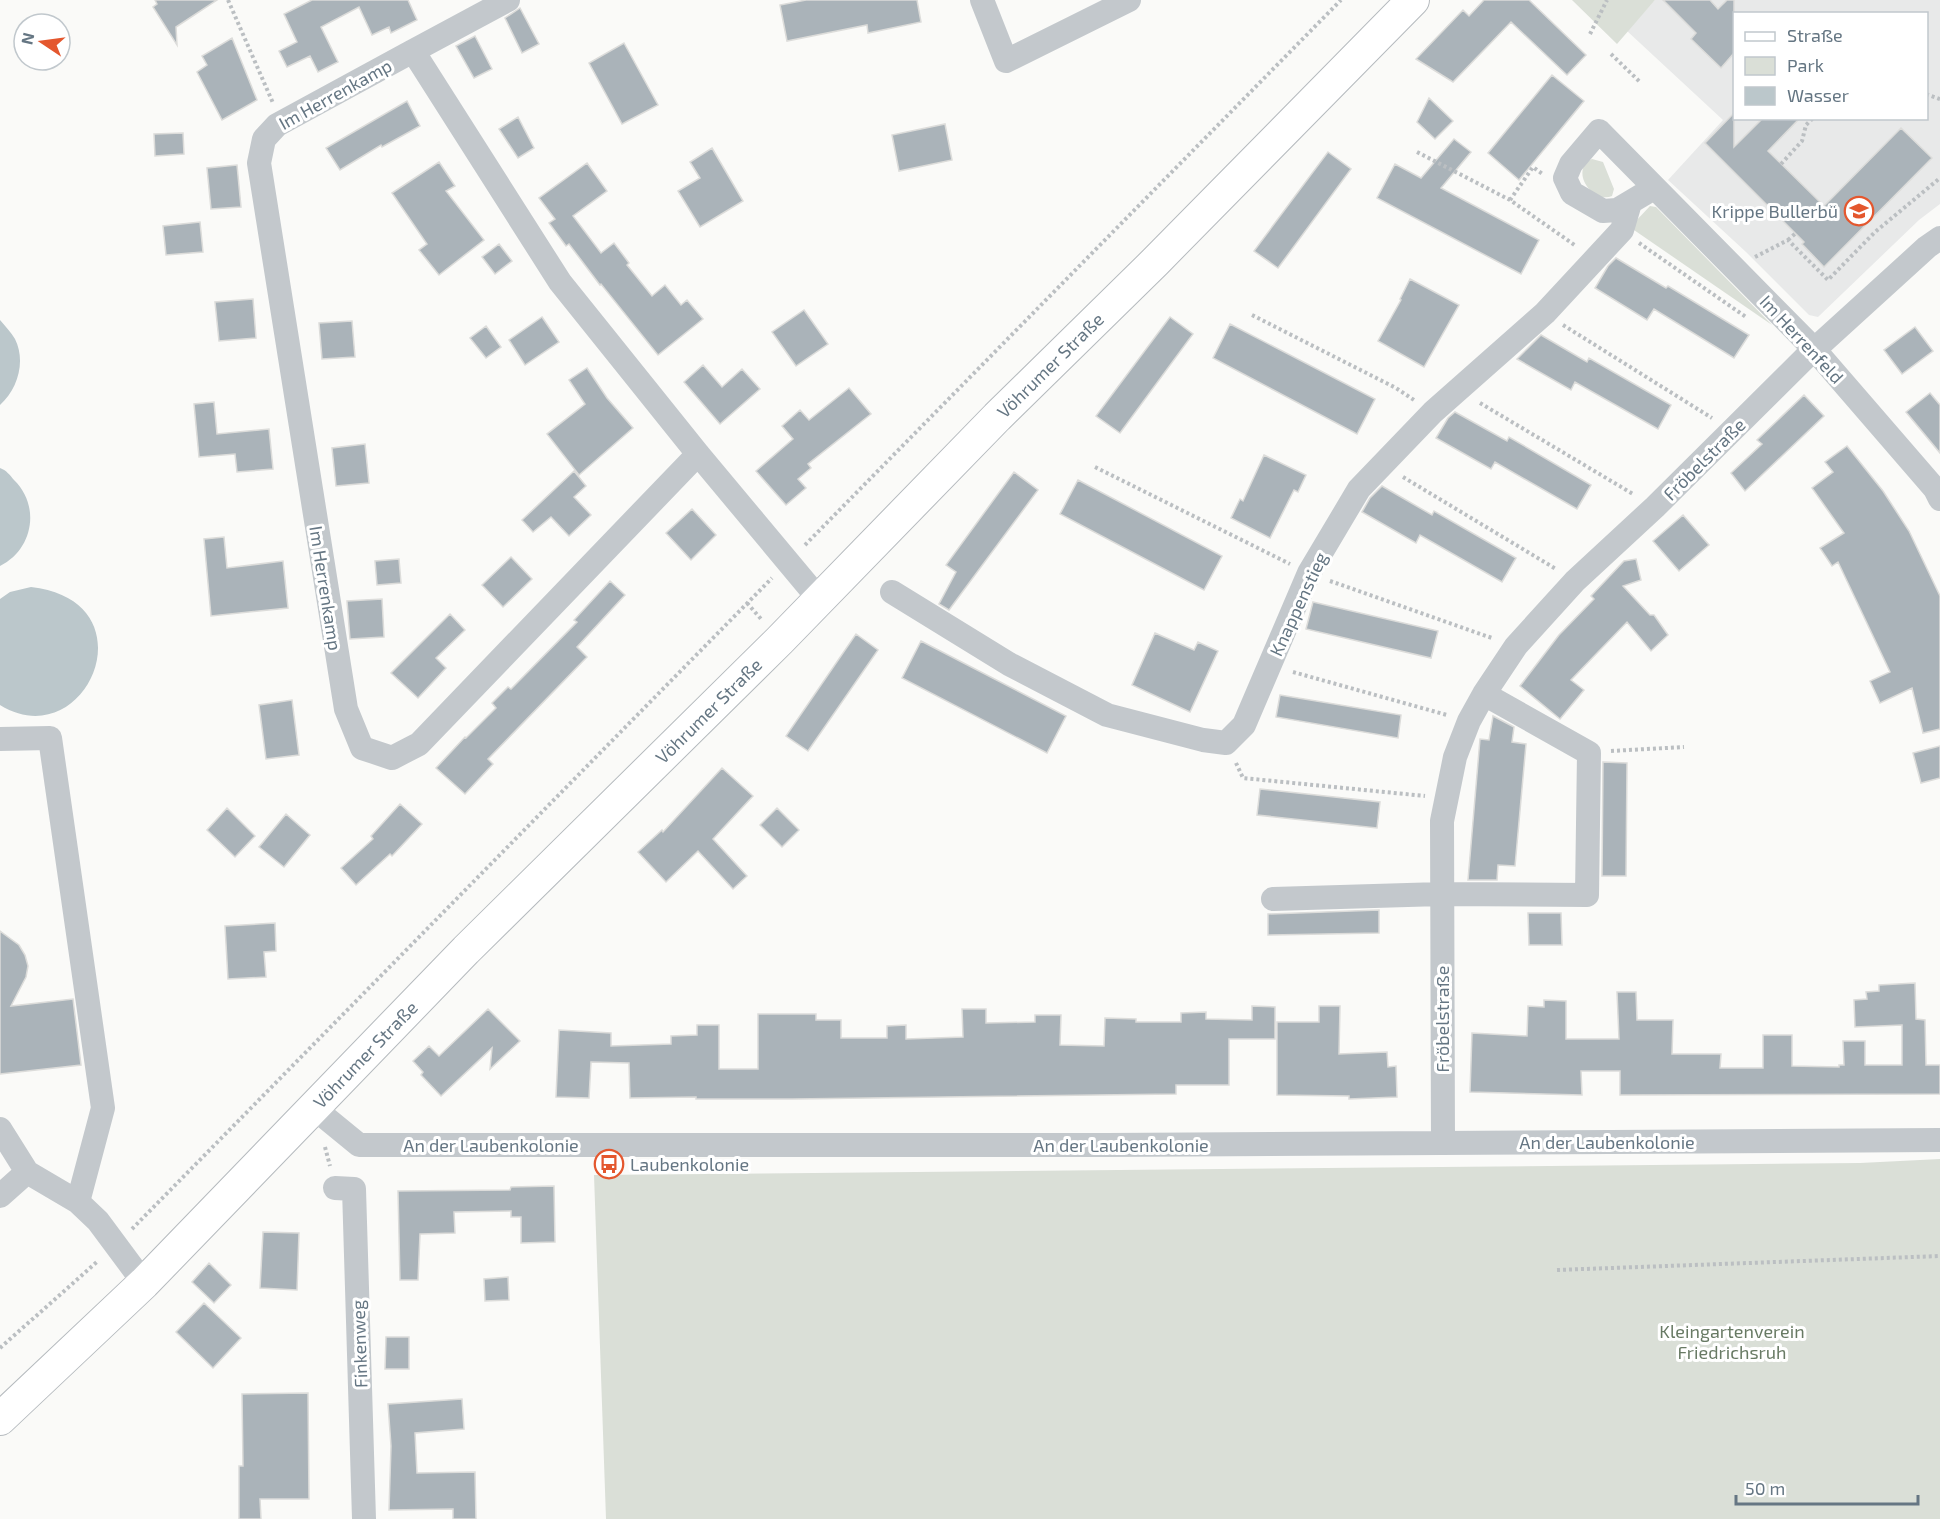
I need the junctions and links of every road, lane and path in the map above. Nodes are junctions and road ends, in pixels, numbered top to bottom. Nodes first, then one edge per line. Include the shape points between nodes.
1 (228, 0) edge
2 (508, 0) edge
3 (982, 0) edge
4 (1129, 0) edge
5 (1341, 0) edge
6 (1413, 0) edge
7 (1607, 0) edge
8 (1590, 34) dead end
9 (413, 51) junction
10 (1611, 54) dead end
11 (1641, 82) dead end
12 (1811, 120) edge
13 (282, 123) junction
14 (1417, 152) dead end
15 (1781, 164) dead end
16 (1940, 178) edge
17 (1654, 188) junction
18 (1572, 193) junction
19 (1510, 200) junction
20 (1630, 203) junction
21 (1622, 230) junction
22 (1796, 233) dead end
23 (1940, 238) edge
24 (1788, 240) junction
25 (1594, 260) junction
26 (1734, 268) junction
27 (1545, 313) junction
28 (1252, 315) dead end
29 (1747, 318) dead end
30 (1814, 349) junction
31 (1458, 391) junction
32 (1433, 412) junction
33 (1732, 431) junction
34 (698, 454) junction
35 (1382, 464) junction
36 (1095, 467) dead end
37 (1940, 499) edge
38 (1655, 507) junction
39 (789, 562) junction
40 (1309, 573) junction
41 (1575, 581) junction
42 (892, 592) dead end
43 (819, 599) junction
44 (1516, 646) junction
45 (1269, 665) junction
46 (1484, 694) junction
47 (1469, 721) junction
48 (0, 739) edge
49 (1226, 743) junction
50 (1684, 747) dead end
51 (1589, 753) junction
52 (1446, 799) junction
53 (1441, 894) junction
54 (1273, 899) dead end
55 (315, 1109) junction
56 (0, 1129) edge
57 (1940, 1140) edge
58 (1443, 1143) junction
59 (27, 1172) junction
60 (335, 1188) dead end
61 (0, 1196) edge
62 (78, 1202) junction
63 (116, 1245) junction
64 (1940, 1256) edge
65 (1557, 1270) dead end
66 (144, 1283) junction
67 (0, 1348) edge
68 (0, 1419) edge
69 (364, 1519) edge

1 - 13 path
2 - 9 street, Im Herrenkamp
3 - 4 street via 1006,61
5 - 39 path
6 - 43 main road, Vöhrumer Straße
7 - 8 path
9 - 13 street, Im Herrenkamp
9 - 34 street, Im Herrenkamp via 560,282
10 - 11 path
12 - 15 path via 1802,141
13 - 34 street, Im Herrenkamp via 264,139 259,163 346,709 362,748 392,758 419,744
14 - 19 path
16 - 24 path via 1875,231 1828,280
17 - 18 street, Im Herrenfeld via 1599,131 1564,178
17 - 20 street
17 - 26 street, Im Herrenfeld
18 - 19 path via 1533,167
18 - 20 street via 1603,211 1617,210
19 - 25 path
20 - 21 street, Knappenstieg
21 - 25 street, Knappenstieg
21 - 29 path
22 - 24 path
23 - 30 street, Fröbelstraße
24 - 26 path
25 - 27 street, Knappenstieg
26 - 30 street, Im Herrenfeld
27 - 31 street, Knappenstieg
27 - 33 path
28 - 32 path via 1396,388
30 - 33 street, Fröbelstraße
30 - 37 street, Im Herrenfeld
31 - 32 street, Knappenstieg
31 - 38 path
32 - 35 street, Knappenstieg
33 - 38 street, Fröbelstraße
34 - 39 street, Im Herrenkamp
35 - 40 street, Knappenstieg via 1359,489
35 - 41 path
36 - 40 path
38 - 41 street, Fröbelstraße
39 - 43 street, Im Herrenkamp
39 - 63 path
40 - 44 path
40 - 45 street, Knappenstieg
41 - 44 street, Fröbelstraße
42 - 49 street via 1009,664 1107,715
43 - 55 main road, Vöhrumer Straße via 466,950
44 - 46 street, Fröbelstraße
45 - 47 path
45 - 49 street, Knappenstieg via 1244,725
46 - 47 street, Fröbelstraße
46 - 51 street
47 - 52 street, Fröbelstraße via 1455,757
48 - 62 street via 50,738 103,1108
49 - 52 path via 1244,778
50 - 51 path
51 - 53 street via 1587,895
52 - 53 street, Fröbelstraße
53 - 54 street
53 - 58 street, Fröbelstraße
55 - 58 street, An der Laubenkolonie via 359,1145
55 - 66 main road, Vöhrumer Straße
56 - 59 street
57 - 58 street, An der Laubenkolonie
59 - 61 street
59 - 62 street
60 - 69 street, Finkenweg via 354,1189
62 - 63 street
63 - 66 street
63 - 67 path
64 - 65 path
66 - 68 main road, Vöhrumer Straße

